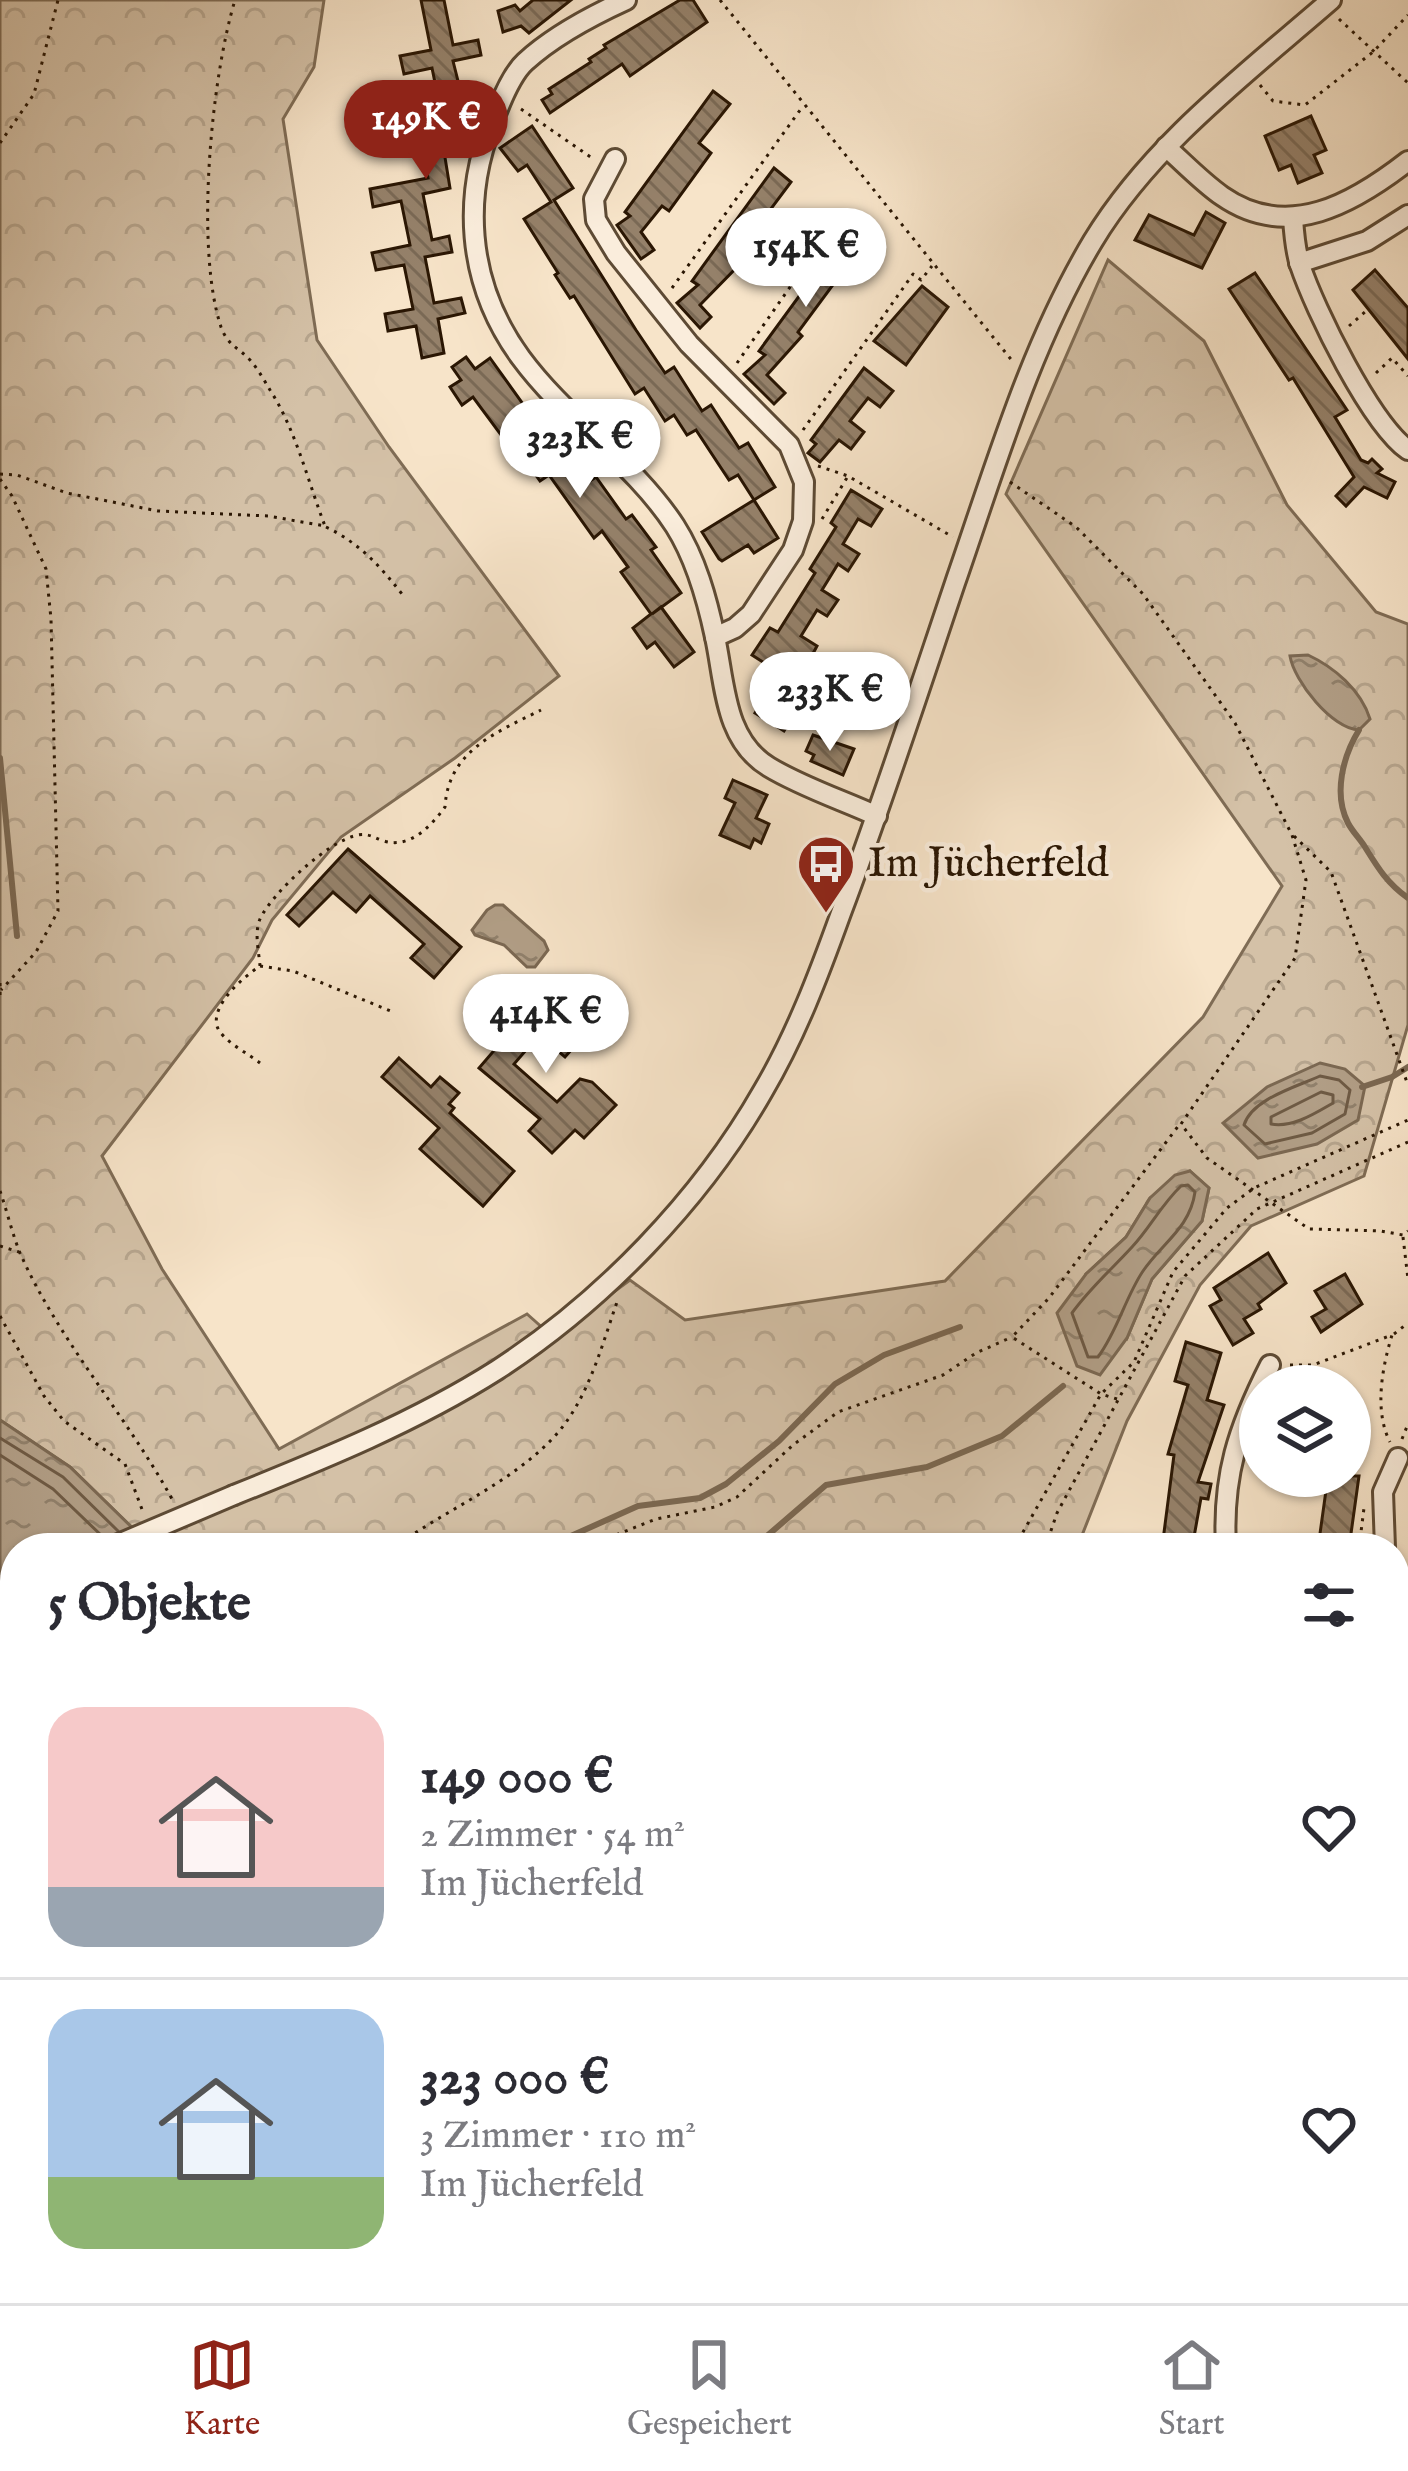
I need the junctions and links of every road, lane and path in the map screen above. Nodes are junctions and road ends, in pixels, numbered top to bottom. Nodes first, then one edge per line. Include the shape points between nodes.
1 (58, 0) edge
2 (235, 0) edge
3 (626, 0) edge
4 (721, 0) edge
5 (1328, 3) edge
6 (1408, 15) edge
7 (1373, 52) junction
8 (1249, 73) junction
9 (1408, 83) edge
10 (804, 105) junction
11 (531, 116) dead end
12 (0, 143) edge
13 (1166, 146) junction
14 (1408, 161) edge
15 (611, 164) joint
16 (1408, 215) edge
17 (1293, 218) junction
18 (832, 226) dead end
19 (1299, 262) junction
20 (934, 265) junction
21 (658, 308) junction
22 (1366, 311) dead end
23 (1333, 339) junction
24 (1408, 376) edge
25 (725, 379) junction
26 (1027, 379) junction
27 (1361, 386) junction
28 (789, 445) junction
29 (1408, 450) edge
30 (799, 466) junction
31 (994, 471) junction
32 (0, 476) edge
33 (848, 476) junction
34 (803, 520) junction
35 (325, 526) junction
36 (969, 543) junction
37 (405, 598) dead end
38 (715, 637) junction
39 (541, 710) dead end
40 (877, 815) junction
41 (1292, 835) junction
42 (260, 966) junction
43 (0, 990) edge
44 (393, 1012) dead end
45 (260, 1063) dead end
46 (1408, 1084) edge
47 (1408, 1120) edge
48 (1180, 1124) junction
49 (1408, 1142) edge
50 (1254, 1188) junction
51 (0, 1191) edge
52 (1270, 1202) junction
53 (1405, 1233) edge
54 (0, 1246) edge
55 (21, 1253) junction
56 (611, 1276) junction
57 (1408, 1280) edge
58 (0, 1316) edge
59 (1408, 1323) edge
60 (1392, 1335) junction
61 (1012, 1337) junction
62 (1313, 1365) edge
63 (1101, 1394) junction
64 (1120, 1400) junction
65 (1239, 1432) edge
66 (1398, 1458) joint
67 (1365, 1497) edge
68 (178, 1510) dead end
69 (152, 1524) dead end
70 (188, 1529) dead end
71 (145, 1533) edge
72 (190, 1533) edge
73 (413, 1533) edge
74 (623, 1533) edge
75 (1025, 1533) edge
76 (1050, 1533) edge
77 (1227, 1533) edge
78 (1361, 1533) edge
79 (1385, 1533) edge

1 - 12 path via 34,94
2 - 35 path via 210,155 210,263 220,323 230,347 248,356 274,395
3 - 38 street via 522,64 477,161 472,234 479,272 509,339 673,524
4 - 10 path
5 - 7 path
5 - 8 street
6 - 7 path
7 - 8 path via 1305,106 1273,101
7 - 9 path
8 - 13 street
10 - 20 path
10 - 21 path
11 - 15 path
13 - 17 street via 1223,197
13 - 26 street via 1093,241
14 - 17 street via 1359,197
15 - 21 street via 594,199 596,220
16 - 19 street via 1366,241
17 - 19 street
18 - 25 path
19 - 23 street
20 - 26 path
20 - 28 path via 921,280 913,274
21 - 25 street
22 - 23 path
23 - 27 street
24 - 27 path via 1392,358
25 - 28 street
26 - 31 street
27 - 29 street via 1385,430
28 - 30 street
30 - 33 path
30 - 34 street
31 - 36 street
31 - 41 path via 1076,527 1143,594 1218,696
32 - 35 path via 158,511
32 - 43 path via 46,569 58,911 36,952
33 - 34 path via 822,520
33 - 36 path
34 - 38 street via 751,614
35 - 37 path via 351,539
36 - 40 street
38 - 40 street via 741,742 768,767
39 - 42 path via 475,745 446,789 446,807 415,838 352,836 322,853 260,920
40 - 56 street via 808,1003 763,1093 706,1175
41 - 46 path via 1331,872
41 - 48 path via 1306,880 1295,958
42 - 44 path
42 - 45 path via 217,1016 221,1034
47 - 50 path
48 - 50 path via 1207,1158
48 - 61 path
49 - 52 path
50 - 52 path
50 - 63 path via 1173,1272 1134,1362
51 - 55 path
52 - 53 path via 1309,1229
52 - 64 path via 1186,1276
53 - 57 path
54 - 55 path
55 - 68 path
56 - 71 street, bridge via 551,1331 433,1408
56 - 73 path via 620,1294 591,1379 557,1433 516,1469
58 - 69 path via 64,1421 124,1464
59 - 60 path
60 - 62 path
60 - 66 path via 1381,1424
61 - 63 path
61 - 74 path via 943,1375 838,1412 737,1497
63 - 64 path
63 - 75 path
64 - 76 path
65 - 77 street
66 - 79 street via 1384,1492
67 - 78 path
70 - 72 path

